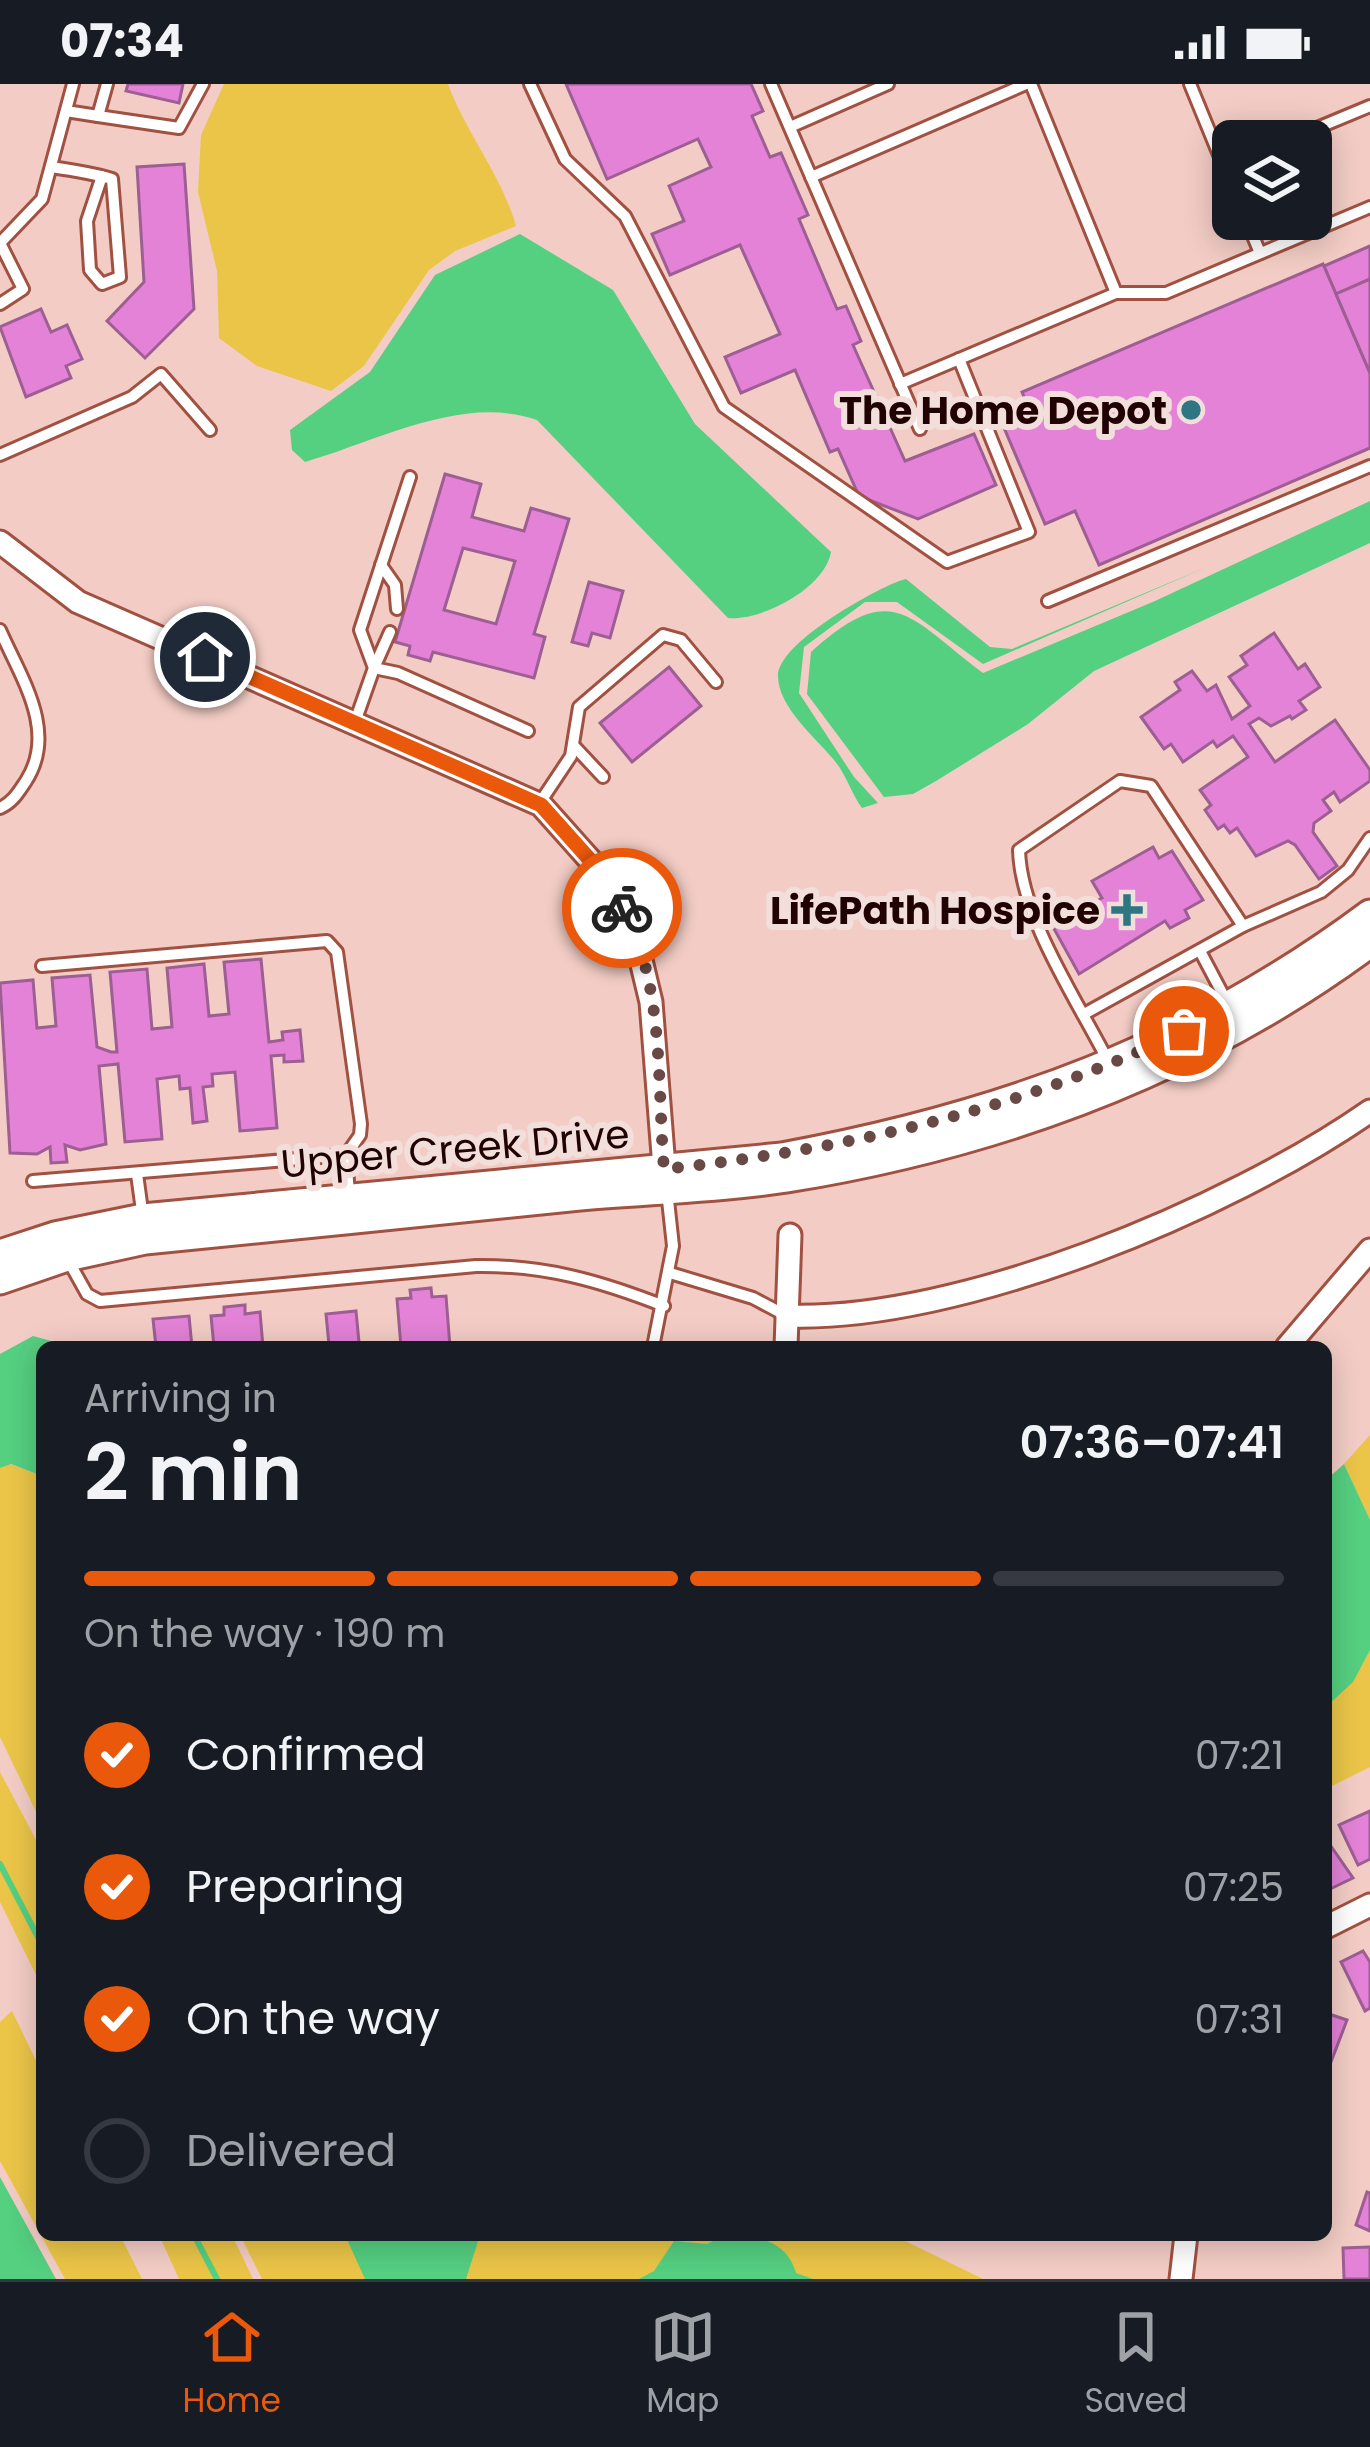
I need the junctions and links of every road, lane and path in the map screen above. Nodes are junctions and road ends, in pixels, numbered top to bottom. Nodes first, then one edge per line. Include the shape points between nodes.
1 (73, 84) edge
2 (107, 84) edge
3 (203, 84) edge
4 (530, 84) edge
5 (771, 84) edge
6 (888, 84) edge
7 (1028, 84) edge
8 (1190, 84) edge
9 (1370, 106) edge
10 (66, 111) junction
11 (98, 116) junction
12 (1332, 122) edge
13 (790, 127) junction
14 (1212, 138) edge
15 (51, 167) junction
16 (102, 176) junction
17 (812, 177) junction
18 (1370, 207) edge
19 (1254, 240) edge
20 (1260, 254) junction
21 (1116, 293) junction
22 (0, 304) edge
23 (959, 359) junction
24 (900, 384) junction
25 (210, 430) dead end
26 (920, 430) dead end
27 (0, 455) edge
28 (1370, 466) edge
29 (410, 477) dead end
30 (3, 553) edge
31 (381, 565) junction
32 (1048, 601) dead end
33 (398, 609) dead end
34 (0, 630) edge
35 (390, 632) dead end
36 (374, 668) junction
37 (716, 682) dead end
38 (356, 719) junction
39 (528, 731) dead end
40 (573, 745) junction
41 (602, 777) dead end
42 (539, 804) junction
43 (0, 808) edge
44 (1370, 838) edge
45 (1370, 914) edge
46 (1243, 926) junction
47 (1370, 943) edge
48 (1200, 951) junction
49 (42, 966) dead end
50 (1084, 1014) junction
51 (1235, 1018) junction
52 (1111, 1066) junction
53 (1370, 1111) edge
54 (346, 1155) junction
55 (137, 1174) junction
56 (665, 1178) junction
57 (33, 1180) dead end
58 (350, 1197) junction
59 (144, 1229) junction
60 (790, 1235) dead end
61 (1370, 1250) edge
62 (0, 1254) edge
63 (67, 1257) junction
64 (670, 1273) junction
65 (0, 1280) edge
66 (664, 1306) junction
67 (787, 1316) junction
68 (655, 1341) edge
69 (786, 1341) edge
70 (1292, 1341) edge
71 (1370, 1905) edge
72 (1332, 1924) edge
73 (1185, 2241) edge
74 (1181, 2279) edge

1 - 10 lane
2 - 11 lane
3 - 11 lane via 179,128
4 - 23 lane via 565,159 625,216 724,407 947,562 1029,532
5 - 13 lane
6 - 13 lane
7 - 17 lane
7 - 21 lane
8 - 14 lane
9 - 12 lane
10 - 11 lane
10 - 15 lane
13 - 17 lane
15 - 16 lane
15 - 22 lane via 42,199 0,243 23,289
16 - 16 lane via 112,179 120,277 103,284 90,270 87,221
17 - 24 lane
18 - 20 lane
19 - 20 lane
20 - 21 lane via 1166,293
21 - 23 lane
23 - 24 lane
24 - 26 lane
25 - 27 lane via 160,374 132,397
28 - 32 lane
29 - 31 lane
30 - 38 street via 78,602
31 - 33 lane
31 - 36 lane via 360,630
34 - 43 lane via 38,718 39,760
35 - 36 lane
36 - 38 lane
36 - 39 lane
37 - 40 lane via 681,640 663,635 579,706
38 - 42 street
40 - 41 lane
40 - 42 lane
42 - 56 street via 599,870 633,927 651,1002
44 - 46 lane via 1321,892
45 - 51 street, Upper Creek Drive
46 - 48 lane
46 - 50 lane via 1151,786 1120,781 1019,850 1021,887
47 - 51 street, Upper Creek Drive
48 - 50 lane
48 - 51 lane
49 - 54 lane via 327,941 337,952 361,1124
50 - 52 lane
51 - 52 street, Upper Creek Drive
51 - 56 street, Upper Creek Drive via 1119,1086 966,1140 781,1179
52 - 56 street, Upper Creek Drive via 961,1118
53 - 67 street via 1157,1226 1027,1272 905,1304
54 - 55 lane
54 - 58 lane
55 - 57 lane
55 - 59 lane
56 - 58 street, Upper Creek Drive
56 - 59 street, Upper Creek Drive
56 - 64 lane
58 - 59 street, Upper Creek Drive
59 - 62 street, Upper Creek Drive
59 - 63 street, Upper Creek Drive
60 - 67 street
61 - 70 street
63 - 65 street, Upper Creek Drive
63 - 66 lane via 100,1301 535,1266
64 - 66 lane
64 - 67 lane
66 - 68 lane
67 - 69 street
71 - 72 street
73 - 74 street

